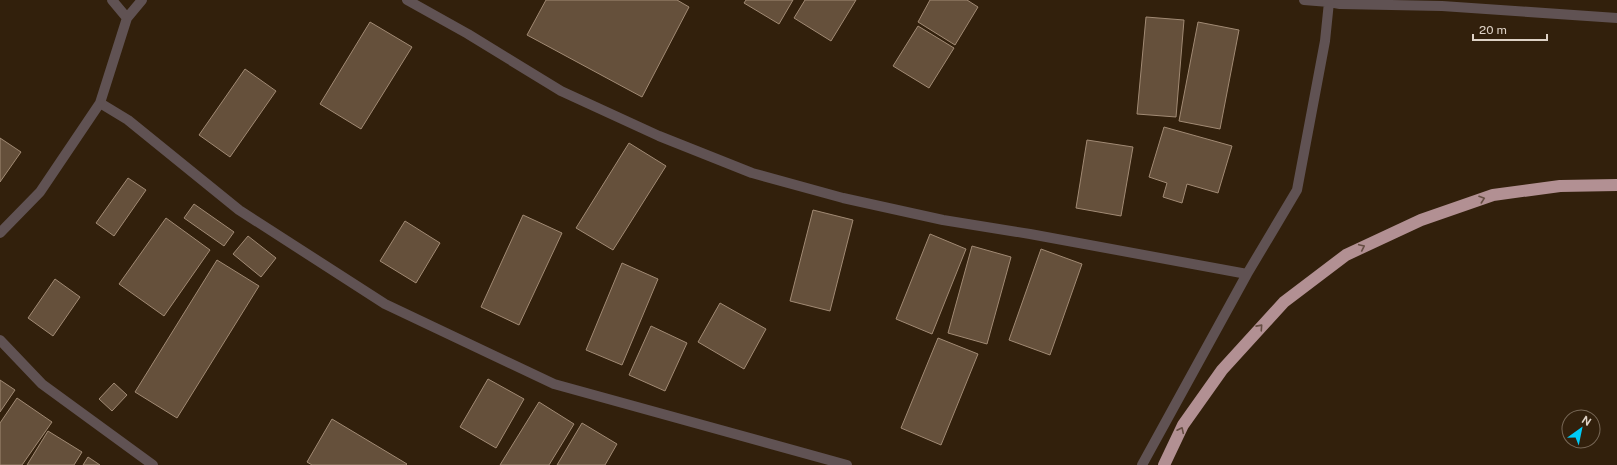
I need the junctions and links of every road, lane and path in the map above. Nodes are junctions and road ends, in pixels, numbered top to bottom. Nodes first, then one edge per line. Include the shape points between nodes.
1 (112, 0) edge
2 (142, 0) edge
3 (407, 0) edge
4 (1304, 0) edge
5 (1329, 1) edge
6 (127, 18) junction
7 (1617, 18) edge
8 (100, 103) junction
9 (1617, 185) edge
10 (0, 233) edge
11 (1248, 274) junction
12 (0, 340) edge
13 (153, 465) edge
14 (847, 465) edge
15 (1142, 465) edge
16 (1164, 465) edge

1 - 6 street
2 - 6 street
3 - 11 street via 561,91 659,136 752,173 843,198 943,220
4 - 5 street
5 - 7 street via 1340,4 1442,6
5 - 11 street via 1325,41 1297,190
6 - 8 street
8 - 10 street via 40,192
8 - 14 street via 128,120 239,210 385,304 554,384
16 -> 9 highway via 1183,425 1222,370 1284,302 1346,255 1421,220 1493,195 1560,186
11 - 15 street
12 - 13 street via 42,384

